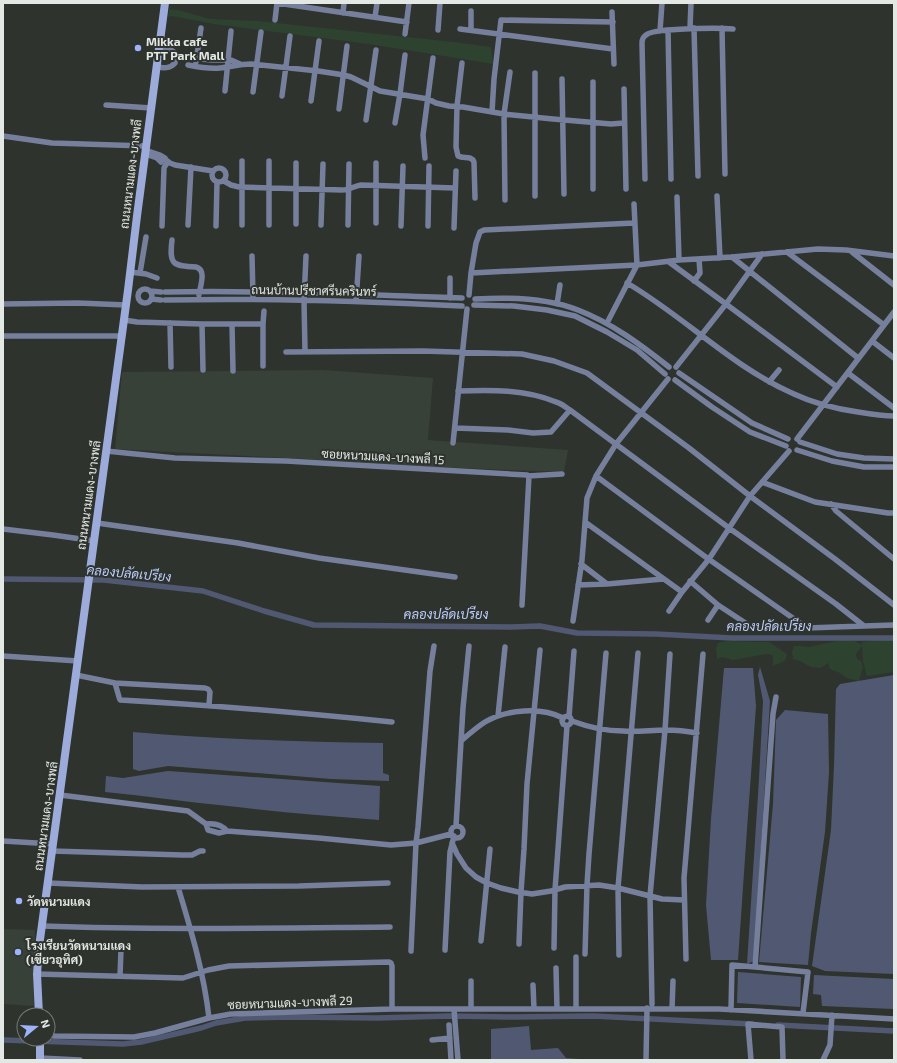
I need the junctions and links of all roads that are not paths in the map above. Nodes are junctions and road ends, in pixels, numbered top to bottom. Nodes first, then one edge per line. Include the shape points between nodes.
1 (165, 3) edge
2 (344, 3) edge
3 (377, 3) edge
4 (409, 3) edge
5 (440, 3) edge
6 (662, 3) edge
7 (691, 3) edge
8 (311, 6) edge
9 (471, 11) dead end
10 (612, 12) dead end
11 (343, 13) junction
12 (375, 17) junction
13 (275, 20) dead end
14 (407, 22) junction
15 (613, 22) junction
16 (201, 28) dead end
17 (692, 28) junction
18 (722, 28) junction
19 (460, 29) dead end
20 (733, 29) dead end
21 (438, 30) dead end
22 (471, 30) junction
23 (668, 30) junction
24 (231, 31) dead end
25 (660, 31) junction
26 (261, 32) dead end
27 (405, 34) dead end
28 (499, 34) junction
29 (290, 36) dead end
30 (319, 41) dead end
31 (347, 46) dead end
32 (159, 48) junction
33 (613, 49) junction
34 (376, 50) dead end
35 (405, 55) dead end
36 (175, 56) junction
37 (433, 58) dead end
38 (197, 59) junction
39 (228, 60) junction
40 (175, 63) junction
41 (462, 63) dead end
42 (241, 64) junction
43 (257, 64) junction
44 (614, 64) dead end
45 (195, 66) junction
46 (156, 67) junction
47 (227, 67) junction
48 (286, 67) junction
49 (315, 70) junction
50 (510, 72) dead end
51 (535, 73) dead end
52 (344, 75) junction
53 (562, 79) dead end
54 (593, 82) dead end
55 (371, 86) junction
56 (624, 89) dead end
57 (225, 91) dead end
58 (253, 92) dead end
59 (400, 94) junction
60 (282, 96) dead end
61 (428, 99) junction
62 (311, 101) dead end
63 (106, 105) dead end
64 (457, 106) junction
65 (151, 108) junction
66 (340, 109) dead end
67 (492, 112) junction
68 (504, 114) junction
69 (534, 117) junction
70 (366, 120) dead end
71 (564, 120) junction
72 (395, 123) dead end
73 (592, 123) junction
74 (624, 123) junction
75 (3, 136) edge
76 (145, 150) junction
77 (425, 158) dead end
78 (242, 161) dead end
79 (269, 161) dead end
80 (165, 162) junction
81 (296, 163) dead end
82 (376, 163) dead end
83 (323, 164) dead end
84 (349, 164) dead end
85 (403, 166) dead end
86 (429, 166) dead end
87 (191, 167) junction
88 (214, 171) junction
89 (456, 171) dead end
90 (725, 174) dead end
91 (698, 176) dead end
92 (645, 179) dead end
93 (671, 179) dead end
94 (224, 180) junction
95 (217, 182) junction
96 (376, 186) junction
97 (242, 187) junction
98 (402, 187) junction
99 (269, 188) junction
100 (429, 188) junction
101 (456, 188) junction
102 (626, 188) dead end
103 (296, 189) junction
104 (322, 189) junction
105 (349, 189) junction
106 (593, 189) dead end
107 (564, 194) dead end
108 (535, 196) dead end
109 (717, 196) dead end
110 (677, 197) dead end
111 (474, 198) dead end
112 (505, 200) dead end
113 (634, 204) dead end
114 (376, 223) dead end
115 (634, 223) junction
116 (296, 224) dead end
117 (188, 225) dead end
118 (242, 225) dead end
119 (269, 225) dead end
120 (321, 225) dead end
121 (348, 225) dead end
122 (162, 226) dead end
123 (216, 226) dead end
124 (401, 226) dead end
125 (428, 226) dead end
126 (454, 228) dead end
127 (146, 237) dead end
128 (172, 240) dead end
129 (852, 251) junction
130 (787, 252) junction
131 (762, 254) junction
132 (252, 256) dead end
133 (306, 256) dead end
134 (359, 256) dead end
135 (894, 256) edge
136 (732, 257) junction
137 (720, 258) junction
138 (699, 259) junction
139 (679, 260) junction
140 (669, 262) junction
141 (637, 265) junction
142 (130, 272) junction
143 (749, 272) junction
144 (140, 273) junction
145 (471, 273) junction
146 (157, 278) dead end
147 (450, 278) dead end
148 (694, 281) junction
149 (627, 284) junction
150 (560, 285) dead end
151 (894, 285) edge
152 (128, 290) junction
153 (140, 291) junction
154 (150, 291) junction
155 (200, 292) junction
156 (253, 292) junction
157 (305, 293) junction
158 (356, 294) junction
159 (469, 295) junction
160 (450, 298) junction
161 (462, 298) junction
162 (151, 299) junction
163 (474, 299) junction
164 (139, 300) junction
165 (199, 300) junction
166 (252, 300) junction
167 (304, 300) junction
168 (126, 302) junction
169 (356, 302) junction
170 (3, 304) edge
171 (557, 304) junction
172 (726, 304) junction
173 (474, 306) junction
174 (464, 307) junction
175 (264, 311) dead end
176 (894, 312) edge
177 (124, 320) junction
178 (170, 323) junction
179 (607, 323) junction
180 (202, 324) junction
181 (232, 324) junction
182 (263, 324) junction
183 (884, 326) junction
184 (701, 335) junction
185 (3, 336) edge
186 (122, 336) junction
187 (872, 340) junction
188 (306, 351) junction
189 (286, 352) dead end
190 (462, 352) junction
191 (858, 358) junction
192 (894, 358) edge
193 (263, 366) dead end
194 (171, 367) dead end
195 (669, 367) junction
196 (676, 367) junction
197 (203, 370) dead end
198 (779, 370) dead end
199 (233, 371) dead end
200 (680, 373) junction
201 (848, 373) junction
202 (667, 376) junction
203 (674, 380) junction
204 (769, 382) junction
205 (836, 387) junction
206 (458, 391) junction
207 (823, 404) junction
208 (894, 408) edge
209 (570, 410) junction
210 (641, 413) junction
211 (894, 416) edge
212 (455, 428) junction
213 (788, 439) junction
214 (798, 441) junction
215 (453, 443) dead end
216 (616, 444) junction
217 (786, 446) junction
218 (797, 450) junction
219 (106, 451) junction
220 (789, 451) junction
221 (894, 459) edge
222 (894, 468) edge
223 (562, 474) dead end
224 (528, 476) junction
225 (596, 476) junction
226 (762, 482) junction
227 (750, 496) junction
228 (831, 504) junction
229 (894, 513) edge
230 (585, 522) junction
231 (97, 524) junction
232 (729, 528) junction
233 (3, 529) edge
234 (95, 541) junction
235 (709, 559) junction
236 (894, 559) edge
237 (581, 564) junction
238 (455, 577) dead end
239 (663, 579) junction
240 (690, 581) junction
241 (607, 584) junction
242 (578, 585) junction
243 (682, 592) junction
244 (522, 605) dead end
245 (718, 605) junction
246 (894, 605) edge
247 (669, 611) dead end
248 (708, 620) dead end
249 (573, 621) dead end
250 (894, 625) edge
251 (864, 626) junction
252 (753, 628) dead end
253 (434, 646) dead end
254 (469, 646) dead end
255 (505, 647) dead end
256 (540, 650) dead end
257 (574, 651) dead end
258 (606, 653) dead end
259 (638, 654) dead end
260 (670, 654) dead end
261 (703, 654) dead end
262 (3, 656) edge
263 (78, 661) junction
264 (76, 675) junction
265 (115, 683) junction
266 (776, 697) dead end
267 (209, 705) junction
268 (534, 711) junction
269 (498, 716) junction
270 (568, 720) junction
271 (392, 722) dead end
272 (599, 729) junction
273 (665, 730) junction
274 (632, 731) junction
275 (696, 733) junction
276 (461, 741) junction
277 (60, 795) junction
278 (456, 826) junction
279 (452, 838) junction
280 (3, 841) edge
281 (416, 843) junction
282 (53, 848) junction
283 (490, 849) dead end
284 (204, 851) dead end
285 (48, 883) junction
286 (388, 883) dead end
287 (486, 884) junction
288 (587, 886) junction
289 (178, 887) junction
290 (618, 888) junction
291 (555, 890) junction
292 (520, 892) junction
293 (650, 896) junction
294 (684, 900) junction
295 (42, 926) junction
296 (390, 927) dead end
297 (190, 929) junction
298 (481, 941) dead end
299 (519, 944) dead end
300 (554, 948) dead end
301 (121, 950) dead end
302 (445, 950) dead end
303 (411, 951) dead end
304 (585, 954) dead end
305 (619, 955) dead end
306 (576, 957) dead end
307 (686, 959) dead end
308 (755, 967) junction
309 (556, 968) dead end
310 (202, 972) junction
311 (38, 974) junction
312 (120, 976) junction
313 (471, 981) dead end
314 (673, 982) dead end
315 (533, 985) dead end
316 (650, 1006) junction
317 (39, 1007) edge
318 (392, 1009) junction
319 (454, 1009) junction
320 (471, 1009) junction
321 (534, 1009) junction
322 (557, 1009) junction
323 (576, 1009) junction
324 (672, 1009) junction
325 (730, 1010) junction
326 (803, 1013) junction
327 (831, 1017) junction
328 (209, 1018) junction
329 (894, 1019) edge
330 (449, 1025) dead end
331 (56, 1036) edge
332 (450, 1038) junction
333 (432, 1040) dead end
334 (40, 1047) edge
335 (40, 1059) edge
336 (53, 1059) edge
337 (80, 1060) edge
338 (450, 1060) edge
339 (458, 1060) edge
340 (646, 1060) edge
341 (751, 1060) edge
342 (782, 1060) edge
343 (823, 1060) edge

1 - 32 main road, ถนนหนามแดง-บางพลี
2 - 11 street
3 - 12 street
4 - 14 street
5 - 21 street
6 - 25 street
7 - 17 street
8 - 11 street
8 - 13 street via 277,3
9 - 22 street
10 - 15 street
11 - 12 street
12 - 14 street
14 - 27 street
15 - 28 street via 501,20
15 - 33 street
16 - 38 street
17 - 18 street
17 - 23 street
17 - 91 street
18 - 20 street
18 - 90 street
19 - 22 street
22 - 28 street
23 - 25 street
23 - 93 street
24 - 39 street
25 - 92 street via 646,35 642,43
26 - 43 street
28 - 33 street
28 - 67 street
29 - 48 street
30 - 49 street
31 - 52 street
32 - 36 street via 171,50
32 - 46 main road, ถนนหนามแดง-บางพลี
33 - 44 street
34 - 55 street
35 - 59 street
36 - 38 street
36 - 40 street
37 - 61 street
38 - 39 street
38 - 45 street
39 - 42 street
39 - 47 street
40 - 45 street
40 - 46 street via 166,68
41 - 64 street
42 - 43 street
42 - 47 street
43 - 48 street
43 - 58 street
45 - 47 street
46 - 65 main road, ถนนหนามแดง-บางพลี
47 - 57 street
48 - 49 street
48 - 60 street
49 - 52 street
49 - 62 street
50 - 68 street
51 - 69 street
52 - 55 street
52 - 66 street
53 - 71 street
54 - 73 street
55 - 59 street via 380,91
55 - 70 street
56 - 74 street
59 - 61 street
59 - 72 street
61 - 64 street via 436,103
61 - 77 street via 423,140
63 - 65 street
64 - 67 street
64 - 111 street via 456,147 458,156 470,157 474,162
65 - 76 main road, ถนนหนามแดง-บางพลี
67 - 68 street
68 - 69 street
68 - 112 street
69 - 71 street
69 - 108 street
71 - 73 street
71 - 107 street
73 - 74 street
73 - 106 street
74 - 102 street
75 - 76 street via 52,144
76 - 80 street via 160,155
76 - 142 main road, ถนนหนามแดง-บางพลี
78 - 97 street
79 - 99 street
80 - 87 street via 170,167
80 - 122 street
81 - 103 street
82 - 96 street
83 - 104 street
84 - 105 street
85 - 98 street
86 - 100 street
87 - 88 street
87 - 117 street
88 - 94 street via 219,168 225,171
88 - 95 street via 213,178
89 - 101 street
94 - 95 street
94 - 97 street
95 - 123 street
96 - 98 street
96 - 105 street via 357,186
96 - 114 street
97 - 99 street
97 - 118 street
98 - 100 street
98 - 124 street
99 - 103 street
99 - 119 street
100 - 101 street
100 - 125 street
101 - 126 street
103 - 104 street
103 - 116 street
104 - 105 street
104 - 120 street
105 - 121 street
109 - 137 street
110 - 139 street
113 - 115 street
115 - 141 street
115 - 145 street via 484,230 480,232 476,242
127 - 144 street
128 - 155 street via 171,255 174,263 177,266 201,270
129 - 130 street via 818,249
129 - 135 street
129 - 151 street
130 - 131 street
130 - 183 street
131 - 136 street
131 - 143 street
132 - 156 street
133 - 157 street
134 - 158 street
136 - 137 street
136 - 143 street
137 - 138 street
138 - 139 street
138 - 148 street via 700,272
139 - 140 street
140 - 141 street
140 - 148 street
141 - 145 street
141 - 149 street
142 - 144 street
142 - 152 main road, ถนนหนามแดง-บางพลี
143 - 172 street
143 - 191 street
144 - 146 street
145 - 159 street
147 - 160 street
148 - 172 street
149 - 179 street
149 - 184 street via 649,296
150 - 171 street
152 - 153 street
152 - 168 main road, ถนนหนามแดง-บางพลี
153 - 154 street via 146,288
153 - 164 street
154 - 155 street, ถนนบ้านปรีชาศรีนครินทร์
154 - 162 street
155 - 156 street, ถนนบ้านปรีชาศรีนครินทร์
155 - 165 street
156 - 157 street, ถนนบ้านปรีชาศรีนครินทร์
156 - 166 street
157 - 158 street, ถนนบ้านปรีชาศรีนครินทร์
157 - 167 street
158 - 160 street, ถนนบ้านปรีชาศรีนครินทร์
158 - 169 street
159 - 161 street, ถนนบ้านปรีชาศรีนครินทร์
159 - 163 street
160 - 161 street, ถนนบ้านปรีชาศรีนครินทร์
161 - 174 street
162 - 164 street via 145,303
162 - 165 street, ถนนบ้านปรีชาศรีนครินทร์
163 - 171 street via 526,299
163 - 173 street
164 - 168 street
165 - 166 street, ถนนบ้านปรีชาศรีนครินทร์
166 - 167 street, ถนนบ้านปรีชาศรีนครินทร์
167 - 169 street, ถนนบ้านปรีชาศรีนครินทร์
167 - 188 street
168 - 170 street
168 - 177 main road, ถนนหนามแดง-บางพลี
169 - 174 street, ถนนบ้านปรีชาศรีนครินทร์
171 - 179 street via 577,309
172 - 184 street
172 - 205 street
173 - 174 street, ถนนบ้านปรีชาศรีนครินทร์ via 470,309
173 - 202 street, ถนนบ้านปรีชาศรีนครินทร์ via 514,306 575,316 637,350
174 - 190 street
175 - 182 street
176 - 183 street
177 - 178 street
177 - 186 main road, ถนนหนามแดง-บางพลี
178 - 180 street
178 - 194 street
179 - 195 street via 639,343
180 - 181 street
180 - 197 street
181 - 182 street
181 - 199 street
182 - 193 street
183 - 187 street
184 - 196 street
184 - 204 street via 745,368
185 - 186 street
186 - 219 main road, ถนนหนามแดง-บางพลี
187 - 191 street
187 - 192 street
188 - 189 street
188 - 190 street
190 - 206 street
190 - 210 street via 522,354 554,361 587,373
191 - 201 street
195 - 196 street
195 - 202 street via 666,371
196 - 200 street
198 - 204 street
200 - 203 street
200 - 213 street via 752,423
201 - 205 street
201 - 208 street
202 - 203 street
202 - 210 street
203 - 217 street via 750,432
204 - 207 street via 795,395
205 - 207 street
206 - 209 street via 529,393 558,402
206 - 212 street
207 - 211 street
207 - 214 street
209 - 212 street via 551,432
209 - 216 street
210 - 216 street
210 - 227 street
212 - 215 street
213 - 214 street via 793,437
213 - 217 street
214 - 218 street
214 - 221 street via 837,454
216 - 225 street
216 - 232 street
217 - 220 street
218 - 220 street
218 - 222 street via 832,461 864,467
219 - 224 street, ซอยหนามแดง-บางพลี 15 via 175,458 286,461
219 - 231 main road, ถนนหนามแดง-บางพลี
220 - 226 street
223 - 224 street, ซอยหนามแดง-บางพลี 15
224 - 244 street
225 - 230 street via 586,498
225 - 235 street
226 - 227 street
226 - 228 street via 815,502
227 - 232 street
227 - 246 street
228 - 229 street
228 - 236 street
230 - 237 street
230 - 239 street
231 - 234 main road, ถนนหนามแดง-บางพลี
231 - 238 street
232 - 235 street
232 - 251 street
233 - 234 street
234 - 263 main road, ถนนหนามแดง-บางพลี
235 - 240 street
235 - 251 street via 807,628
237 - 241 street
237 - 242 street
239 - 241 street
239 - 243 street
240 - 243 street
240 - 245 street
241 - 242 street
242 - 249 street
243 - 247 street
245 - 248 street
245 - 252 street
250 - 251 street
253 - 281 street
254 - 276 street
255 - 269 street
256 - 268 street
257 - 270 street
258 - 272 street
259 - 274 street
260 - 273 street
261 - 275 street
262 - 263 street
263 - 264 main road, ถนนหนามแดง-บางพลี
264 - 265 street
264 - 277 main road, ถนนหนามแดง-บางพลี
265 - 267 street via 120,700
265 - 267 street via 205,688 210,692
266 - 308 street
267 - 271 street
268 - 269 street
268 - 270 street via 555,714
268 - 292 street
269 - 276 street via 486,721
270 - 272 street
270 - 291 street
272 - 274 street
272 - 288 street
273 - 274 street
273 - 275 street
273 - 293 street
274 - 290 street
275 - 294 street via 685,858
276 - 278 street
277 - 281 street via 188,811 206,824 212,823 227,831 391,845
277 - 282 main road, ถนนหนามแดง-บางพลี
278 - 279 street via 452,829
278 - 279 street via 461,828 462,833 460,837
279 - 281 street
279 - 287 street via 457,854 466,868
279 - 302 street
280 - 282 street
281 - 303 street
282 - 284 street via 182,855
282 - 285 main road, ถนนหนามแดง-บางพลี
283 - 287 street
285 - 289 street
285 - 295 main road, ถนนหนามแดง-บางพลี
286 - 289 street
287 - 292 street
287 - 298 street
288 - 290 street
288 - 291 street
288 - 304 street
289 - 297 street
290 - 293 street
290 - 305 street
291 - 292 street via 532,894
291 - 300 street
292 - 299 street
293 - 294 street
293 - 316 street
294 - 307 street
295 - 297 street
295 - 311 main road, ถนนหนามแดง-บางพลี
296 - 297 street
297 - 310 street
301 - 312 street
306 - 323 street
308 - 325 street via 732,965
308 - 326 street via 808,972
309 - 322 street
310 - 312 street via 183,978
310 - 318 street via 229,966 389,962 392,966
310 - 328 street
311 - 312 street
311 - 317 main road, ถนนหนามแดง-บางพลี
313 - 320 street
314 - 324 street
315 - 321 street
316 - 323 street, ซอยหนามแดง-บางพลี 29
316 - 324 street, ซอยหนามแดง-บางพลี 29
316 - 340 street
318 - 319 street, ซอยหนามแดง-บางพลี 29
318 - 328 street, ซอยหนามแดง-บางพลี 29 via 248,1012
319 - 320 street, ซอยหนามแดง-บางพลี 29
319 - 339 street
320 - 321 street, ซอยหนามแดง-บางพลี 29
321 - 322 street, ซอยหนามแดง-บางพลี 29
322 - 323 street, ซอยหนามแดง-บางพลี 29
324 - 325 street, ซอยหนามแดง-บางพลี 29
325 - 326 street, ซอยหนามแดง-บางพลี 29
326 - 327 street, ซอยหนามแดง-บางพลี 29
327 - 329 street, ซอยหนามแดง-บางพลี 29
327 - 343 street via 830,1045
328 - 331 street, ซอยหนามแดง-บางพลี 29 via 134,1037
330 - 332 street
332 - 333 street
332 - 338 street
334 - 335 main road
335 - 336 street
336 - 337 street
341 - 342 street via 748,1024 782,1027

